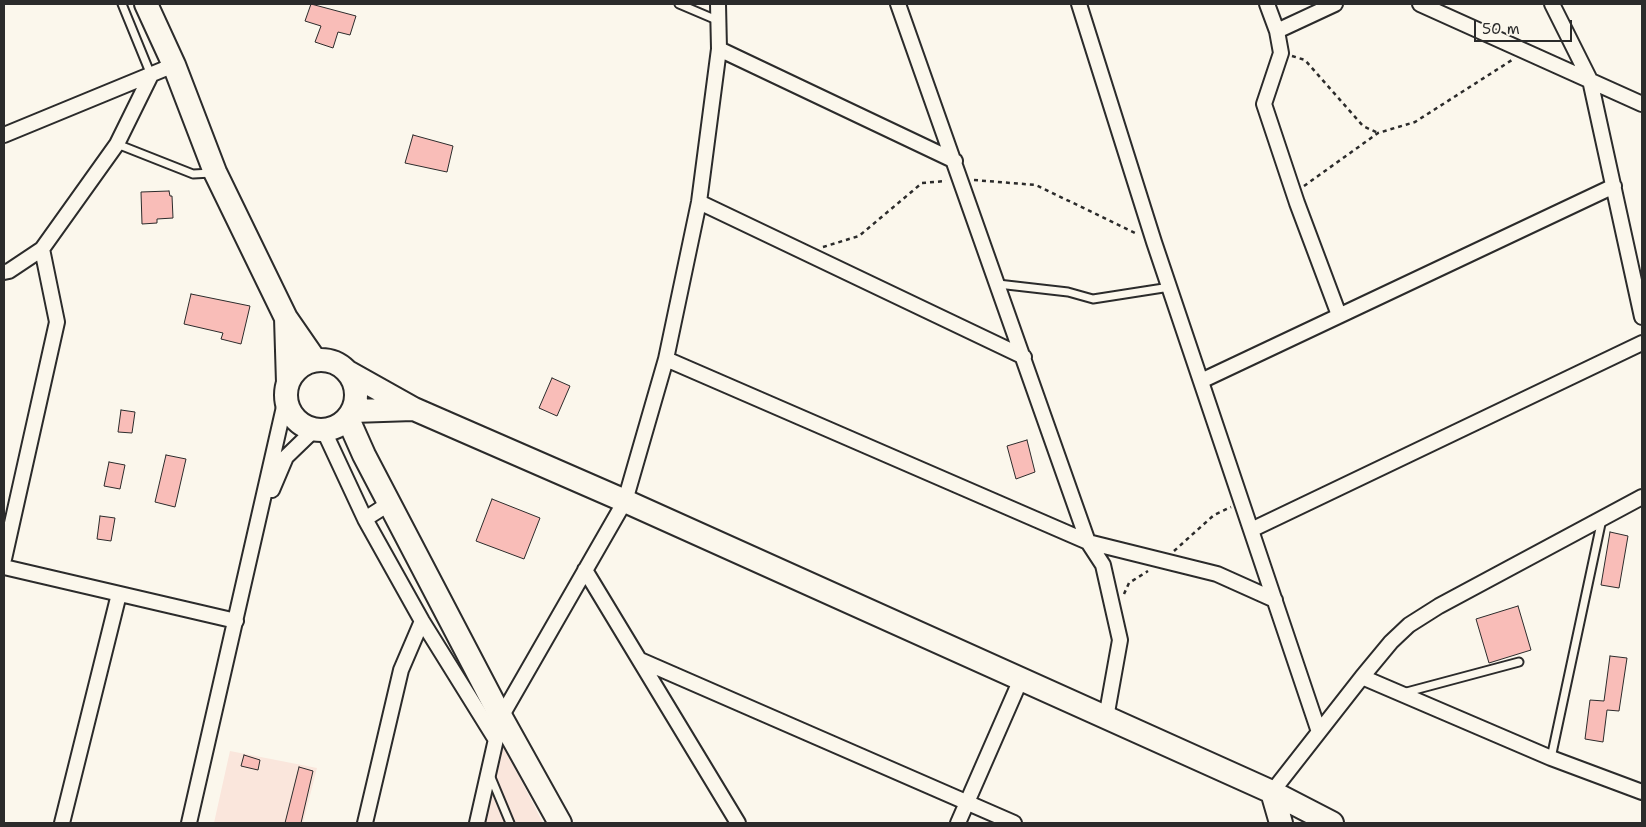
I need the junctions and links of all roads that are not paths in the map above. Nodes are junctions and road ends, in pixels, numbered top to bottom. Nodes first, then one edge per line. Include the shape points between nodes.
1 (122, 4) edge
2 (146, 4) edge
3 (678, 4) edge
4 (718, 4) edge
5 (898, 4) edge
6 (1079, 4) edge
7 (1267, 4) edge
8 (1335, 4) edge
9 (1420, 4) edge
10 (1552, 4) edge
11 (719, 21) junction
12 (1277, 31) junction
13 (718, 49) junction
14 (174, 65) junction
15 (151, 75) junction
16 (1590, 80) junction
17 (1642, 104) edge
18 (4, 135) edge
19 (118, 144) junction
20 (955, 161) junction
21 (215, 172) junction
22 (1614, 186) junction
23 (699, 202) junction
24 (42, 249) junction
25 (4, 272) edge
26 (998, 284) junction
27 (1170, 287) junction
28 (1339, 315) junction
29 (1642, 317) edge
30 (286, 318) junction
31 (1642, 342) edge
32 (1024, 357) junction
33 (666, 359) junction
34 (315, 360) junction
35 (348, 372) junction
36 (1201, 381) junction
37 (287, 391) junction
38 (414, 409) junction
39 (351, 415) junction
40 (319, 431) junction
41 (364, 455) junction
42 (1642, 497) edge
43 (625, 501) junction
44 (390, 503) junction
45 (1603, 518) junction
46 (365, 519) junction
47 (258, 522) junction
48 (1251, 530) junction
49 (1088, 542) junction
50 (4, 558) edge
51 (4, 567) edge
52 (585, 570) junction
53 (120, 594) junction
54 (1275, 600) junction
55 (422, 621) junction
56 (236, 622) junction
57 (640, 660) junction
58 (1519, 662) dead end
59 (1362, 676) junction
60 (1021, 679) junction
61 (1402, 694) junction
62 (501, 716) junction
63 (1106, 718) junction
64 (1319, 732) junction
65 (496, 740) junction
66 (1551, 758) junction
67 (489, 772) junction
68 (1272, 792) junction
69 (1642, 792) edge
70 (967, 803) junction
71 (62, 823) edge
72 (189, 823) edge
73 (365, 823) edge
74 (478, 823) edge
75 (510, 823) edge
76 (560, 823) edge
77 (738, 823) edge
78 (958, 823) edge
79 (1014, 823) edge
80 (1280, 823) edge
81 (1332, 823) edge

1 - 15 lane
2 - 14 main road
3 - 11 lane
4 - 11 street
5 - 20 street
6 - 27 street
7 - 12 street
8 - 12 street
9 - 16 street
10 - 16 street
11 - 13 street
12 - 28 street via 1281,53 1264,104
13 - 20 street
13 - 23 street
14 - 15 street
14 - 21 main road
15 - 18 street
15 - 19 street
16 - 17 street
16 - 22 street
19 - 21 lane via 193,174
19 - 24 street
20 - 26 street
21 - 30 main road
22 - 28 street
22 - 29 street
23 - 32 street
23 - 33 street
24 - 25 street
24 - 50 street via 57,322
26 - 27 lane via 1093,298
26 - 32 street
27 - 36 street
28 - 36 street
30 - 34 main road
30 - 37 main road
31 - 48 street
32 - 49 street
33 - 43 street
33 - 49 street
34 - 35 main road via 333,362
34 - 37 main road via 294,372
35 - 38 main road
35 - 39 main road via 356,391
36 - 48 street
37 - 40 main road via 289,410 295,420 304,427
37 - 47 street
38 - 39 main road
38 - 43 main road
39 - 40 main road via 337,427
39 - 41 main road
40 - 41 main road
40 - 46 street
40 - 47 street via 286,457
41 - 44 main road
42 - 45 street
43 - 52 street
43 - 60 main road
44 - 46 street
44 - 62 main road
45 - 59 street via 1409,625
45 - 66 lane
46 - 55 street
47 - 56 street
48 - 54 street
49 - 54 street via 1217,574
49 - 63 street via 1103,565 1120,640
51 - 53 street
52 - 57 street
52 - 62 street
53 - 56 street
53 - 71 street
54 - 64 street
55 - 65 street
55 - 73 street via 401,670
56 - 72 street
57 - 70 street
57 - 77 street
58 - 61 lane
59 - 61 street
59 - 64 street
60 - 63 main road
60 - 70 street
61 - 66 street
62 - 65 street
62 - 76 main road
63 - 68 main road
64 - 68 street
65 - 67 street
66 - 69 street
67 - 74 street
67 - 75 lane
68 - 80 main road
68 - 81 main road
70 - 78 street
70 - 79 street

